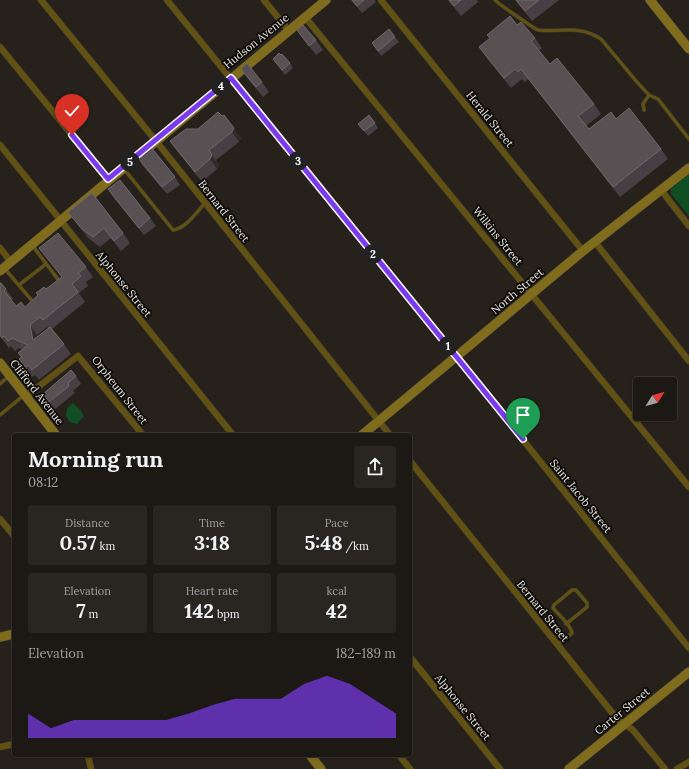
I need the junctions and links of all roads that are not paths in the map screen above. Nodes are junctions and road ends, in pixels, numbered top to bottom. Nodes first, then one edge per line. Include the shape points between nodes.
1 (41, 0) edge
2 (167, 0) edge
3 (264, 0) edge
4 (326, 0) edge
5 (381, 0) edge
6 (495, 0) edge
7 (650, 0) edge
8 (305, 18) junction
9 (288, 30) junction
10 (0, 47) edge
11 (689, 49) edge
12 (231, 78) junction
13 (649, 95) junction
14 (644, 110) dead end
15 (689, 139) edge
16 (156, 141) junction
17 (0, 145) edge
18 (123, 168) junction
19 (689, 168) edge
20 (108, 179) junction
21 (661, 190) junction
22 (205, 203) junction
23 (61, 220) junction
24 (689, 226) edge
25 (595, 242) junction
26 (31, 245) junction
27 (0, 248) edge
28 (583, 251) junction
29 (46, 264) junction
30 (5, 267) edge
31 (19, 285) junction
32 (54, 286) edge
33 (532, 294) junction
34 (39, 299) edge
35 (456, 356) junction
36 (689, 361) edge
37 (0, 363) edge
38 (9, 376) junction
39 (0, 384) edge
40 (24, 396) junction
41 (0, 415) edge
42 (379, 421) junction
43 (54, 433) edge
44 (141, 433) edge
45 (231, 433) edge
46 (364, 433) edge
47 (388, 433) edge
48 (412, 462) edge
49 (689, 487) edge
50 (0, 519) edge
51 (12, 534) edge
52 (566, 624) junction
53 (12, 634) edge
54 (0, 637) edge
55 (558, 645) junction
56 (689, 648) edge
57 (412, 659) edge
58 (689, 672) edge
59 (625, 724) junction
60 (12, 744) edge
61 (0, 747) edge
62 (88, 757) edge
63 (312, 757) edge
64 (401, 757) edge
65 (689, 762) edge
66 (91, 769) edge
67 (321, 769) edge
68 (410, 769) edge
69 (500, 769) edge
70 (569, 769) edge
71 (665, 769) edge
72 (677, 769) edge

1 - 16 street, Bernard Street
2 - 12 street, Saint Jacob Street
3 - 9 street
4 - 8 main road, Hudson Avenue
5 - 28 street, Herald Street
6 - 13 lane via 536,30 573,29 594,34
7 - 11 main road
8 - 9 main road, Hudson Avenue
8 - 33 street, Wilkins Street
9 - 12 main road, Hudson Avenue
10 - 20 street
12 - 16 main road, Hudson Avenue
12 - 35 street, Saint Jacob Street
13 - 14 lane via 643,104
13 - 15 lane via 658,99
16 - 18 main road, Hudson Avenue
16 - 22 street, Bernard Street
17 - 23 street, Alphonse Street
18 - 20 main road, Hudson Avenue
18 - 22 lane via 173,230 185,224
19 - 21 main road, North Street
20 - 23 main road, Hudson Avenue
21 - 24 street
21 - 25 main road, North Street
22 - 42 street, Bernard Street
23 - 26 main road, Hudson Avenue
23 - 45 street, Alphonse Street
25 - 28 main road, North Street
25 - 36 street
26 - 29 lane
26 - 30 main road, Hudson Avenue
27 - 30 street
28 - 33 main road, North Street
29 - 31 lane
29 - 32 lane via 60,282
30 - 31 lane
31 - 34 lane via 34,303
33 - 35 main road, North Street
33 - 49 street, Wilkins Street
35 - 42 main road, North Street
35 - 56 street, Saint Jacob Street
37 - 38 main road, Clifford Avenue
38 - 39 lane
38 - 40 main road, Clifford Avenue
40 - 41 lane
40 - 43 main road, Clifford Avenue
40 - 44 street, Orpheum Street via 78,356
42 - 46 main road, North Street
42 - 47 street, Bernard Street
48 - 55 street, Bernard Street
50 - 51 street
52 - 52 lane via 553,608 554,604 572,590 576,590 587,603 587,607
52 - 55 lane via 572,634
53 - 54 main road
55 - 59 street, Bernard Street via 618,720
57 - 69 street, Alphonse Street
58 - 59 main road, Carter Street
59 - 70 main road, Carter Street
59 - 71 street, Bernard Street
60 - 61 street
62 - 66 street
63 - 67 main road
64 - 68 street
65 - 72 street

